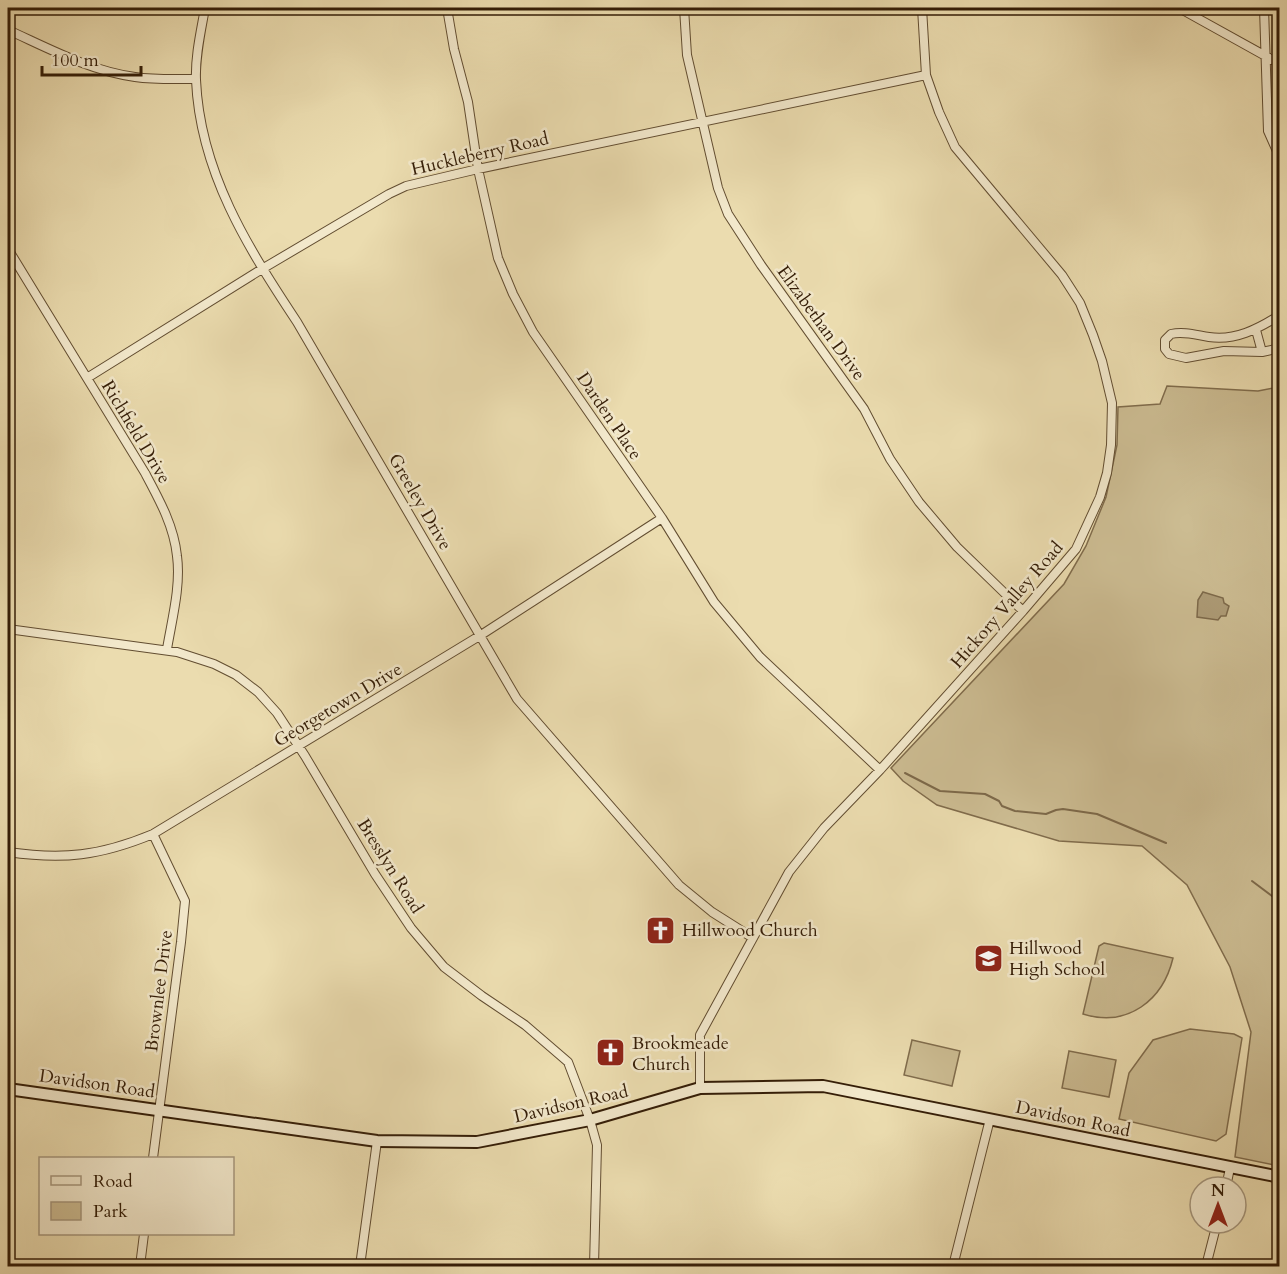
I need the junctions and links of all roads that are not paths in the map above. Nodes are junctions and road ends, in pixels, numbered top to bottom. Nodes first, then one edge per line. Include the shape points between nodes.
1 (205, 8) edge
2 (447, 8) edge
3 (684, 8) edge
4 (922, 8) edge
5 (1179, 8) edge
6 (1263, 8) edge
7 (8, 30) edge
8 (1264, 56) junction
9 (1280, 64) edge
10 (926, 75) junction
11 (196, 79) junction
12 (704, 122) junction
13 (1280, 158) edge
14 (478, 169) junction
15 (8, 249) edge
16 (262, 269) junction
17 (1280, 315) edge
18 (1256, 330) junction
19 (1280, 348) edge
20 (1262, 352) junction
21 (87, 378) junction
22 (662, 518) junction
23 (1023, 611) junction
24 (8, 629) edge
25 (481, 635) junction
26 (167, 650) junction
27 (298, 747) junction
28 (880, 770) junction
29 (153, 834) junction
30 (8, 852) edge
31 (753, 938) junction
32 (700, 1088) junction
33 (8, 1089) edge
34 (158, 1109) junction
35 (990, 1119) junction
36 (590, 1120) junction
37 (377, 1141) junction
38 (153, 1157) edge
39 (1230, 1168) junction
40 (1229, 1175) edge
41 (1280, 1177) edge
42 (144, 1235) edge
43 (1214, 1235) edge
44 (140, 1266) edge
45 (360, 1266) edge
46 (594, 1266) edge
47 (953, 1266) edge
48 (1206, 1266) edge

1 - 11 street, Greeley Drive
2 - 14 street, Darden Place
3 - 12 street, Elizabethan Drive via 687,55
4 - 10 street, Hickory Valley Road
5 - 8 street
6 - 8 street
7 - 11 street via 112,72 135,77
8 - 9 street
8 - 13 street via 1268,131
10 - 12 street, Huckleberry Road
10 - 23 street, Hickory Valley Road via 955,147 1062,275 1080,303 1102,361 1112,403 1111,446 1100,497 1077,549
11 - 16 street, Greeley Drive via 199,115 213,173 237,227
12 - 14 street, Huckleberry Road
12 - 23 street, Elizabethan Drive via 726,209 761,265 864,410 919,502 957,547
14 - 16 street, Huckleberry Road via 406,186
14 - 22 street, Darden Place via 498,258 533,332
15 - 21 street, Richfield Drive
16 - 21 street, Huckleberry Road
16 - 25 street, Greeley Drive
17 - 18 street
18 - 20 street
18 - 20 street via 1212,338 1171,334 1166,349 1168,354 1186,358 1224,351
19 - 20 street
21 - 26 street, Richfield Drive via 145,473 172,533 178,579
22 - 25 street, Georgetown Drive
22 - 28 street, Darden Place via 714,602 760,657
23 - 28 street, Hickory Valley Road
24 - 26 street, Bresslyn Road
25 - 27 street, Georgetown Drive
25 - 31 street, Greeley Drive via 517,699 679,885
26 - 27 street, Bresslyn Road via 236,675 277,713
27 - 29 street, Georgetown Drive
27 - 36 street, Bresslyn Road via 411,928 444,967 525,1025 568,1062
28 - 31 street, Hickory Valley Road via 824,828 789,872
29 - 30 street, Georgetown Drive via 102,852 61,858
29 - 34 street, Brownlee Drive via 184,902
31 - 32 street, Hickory Valley Road via 700,1035
32 - 35 street, Davidson Road via 823,1086
32 - 36 street, Davidson Road
33 - 34 street, Davidson Road
34 - 37 street, Davidson Road
34 - 38 street, Brownlee Drive
35 - 39 street, Davidson Road
35 - 47 street
36 - 37 street, Davidson Road via 477,1142
36 - 46 street, Bresslyn Road via 597,1145
37 - 45 street
39 - 40 street
39 - 41 street, Davidson Road
42 - 44 street
43 - 48 street

